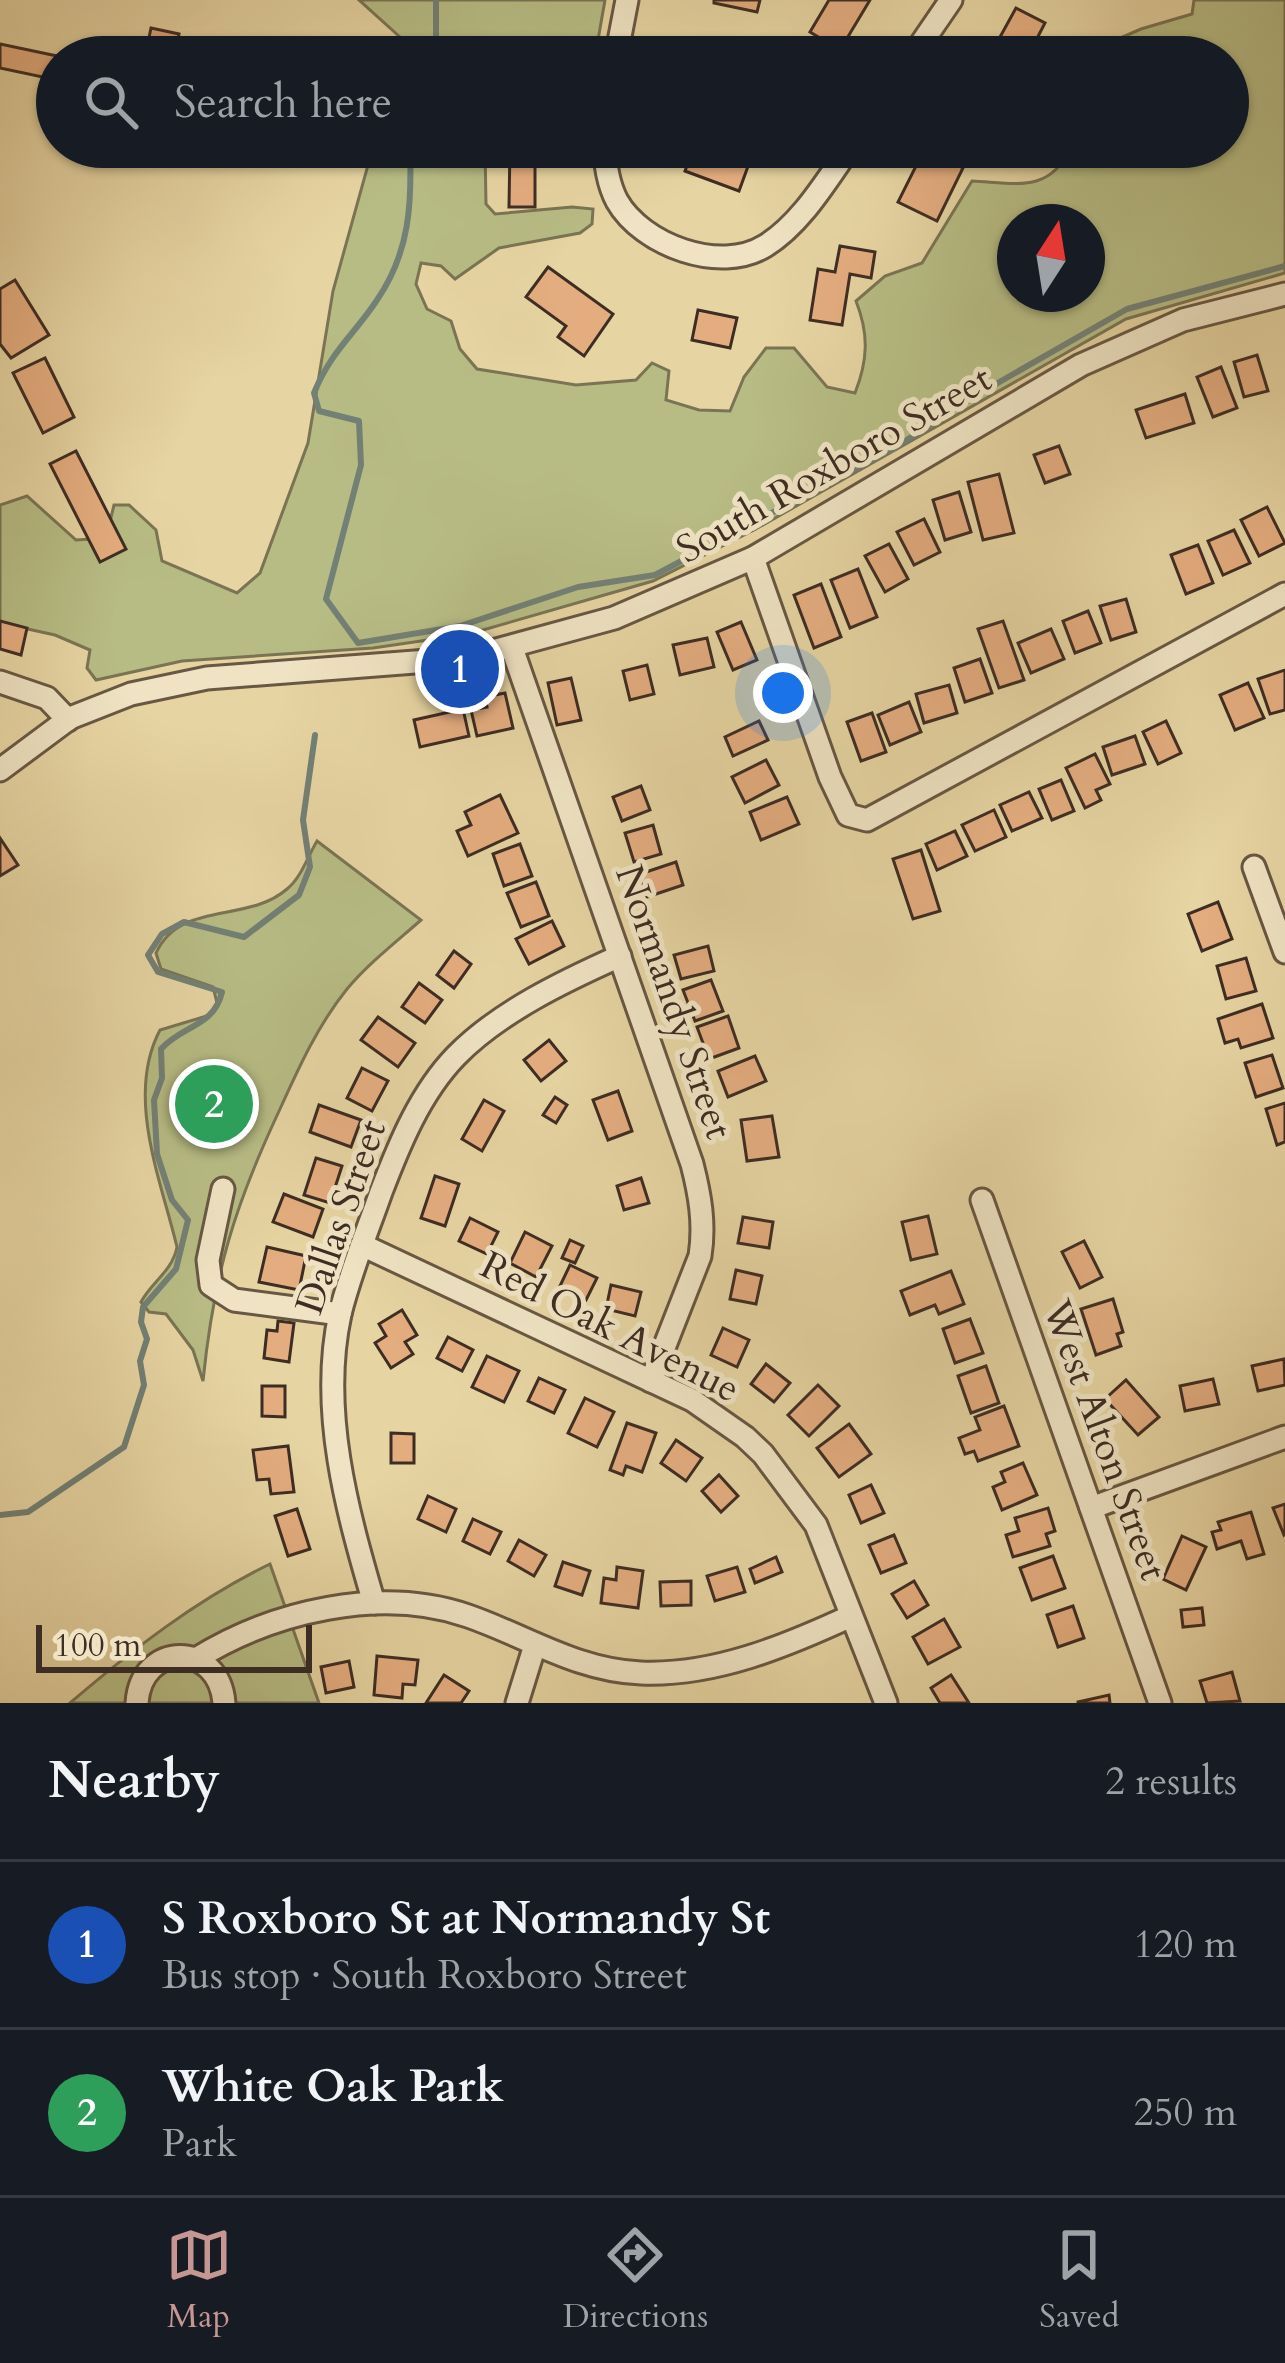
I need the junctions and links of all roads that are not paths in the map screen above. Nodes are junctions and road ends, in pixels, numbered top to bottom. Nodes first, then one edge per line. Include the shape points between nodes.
1 (627, 0) edge
2 (951, 0) edge
3 (620, 36) edge
4 (927, 36) edge
5 (607, 168) edge
6 (835, 168) edge
7 (1285, 295) edge
8 (752, 558) junction
9 (1285, 594) edge
10 (512, 648) junction
11 (0, 682) edge
12 (68, 719) junction
13 (0, 770) edge
14 (1254, 866) dead end
15 (1285, 952) edge
16 (620, 956) junction
17 (224, 1189) dead end
18 (982, 1201) dead end
19 (362, 1245) junction
20 (340, 1314) junction
21 (651, 1381) junction
22 (1285, 1437) edge
23 (1091, 1508) junction
24 (374, 1603) junction
25 (851, 1616) junction
26 (535, 1645) junction
27 (196, 1659) junction
28 (137, 1703) edge
29 (224, 1703) edge
30 (518, 1703) edge
31 (886, 1703) edge
32 (1160, 1703) edge

1 - 3 street
2 - 4 street
5 - 6 street via 618,202 640,229 674,246 729,257 764,248
7 - 8 street, South Roxboro Street via 1183,320 1081,365
8 - 9 street via 830,777 848,815 867,820
8 - 10 street, South Roxboro Street via 614,618
10 - 12 street, South Roxboro Street via 207,679 131,694
10 - 16 street, Normandy Street
11 - 12 street via 46,698
12 - 13 street, South Roxboro Street
14 - 15 street
16 - 19 street, Dallas Street via 457,1055 394,1157
16 - 21 street, Normandy Street via 692,1164 702,1216 700,1256
17 - 20 street via 208,1260 211,1285 234,1300
18 - 23 street, West Alton Street
19 - 20 street, Dallas Street
19 - 21 street, Red Oak Avenue
20 - 24 street, Dallas Street via 333,1402 345,1498
21 - 25 street, Red Oak Avenue via 692,1400 763,1454 816,1525
22 - 23 street
23 - 32 street, West Alton Street
24 - 26 street via 443,1609
24 - 27 street via 289,1618
25 - 26 street via 763,1654 672,1672 602,1668
25 - 31 street, Red Oak Avenue
26 - 30 street
27 - 28 street via 156,1664
27 - 29 street via 218,1677

